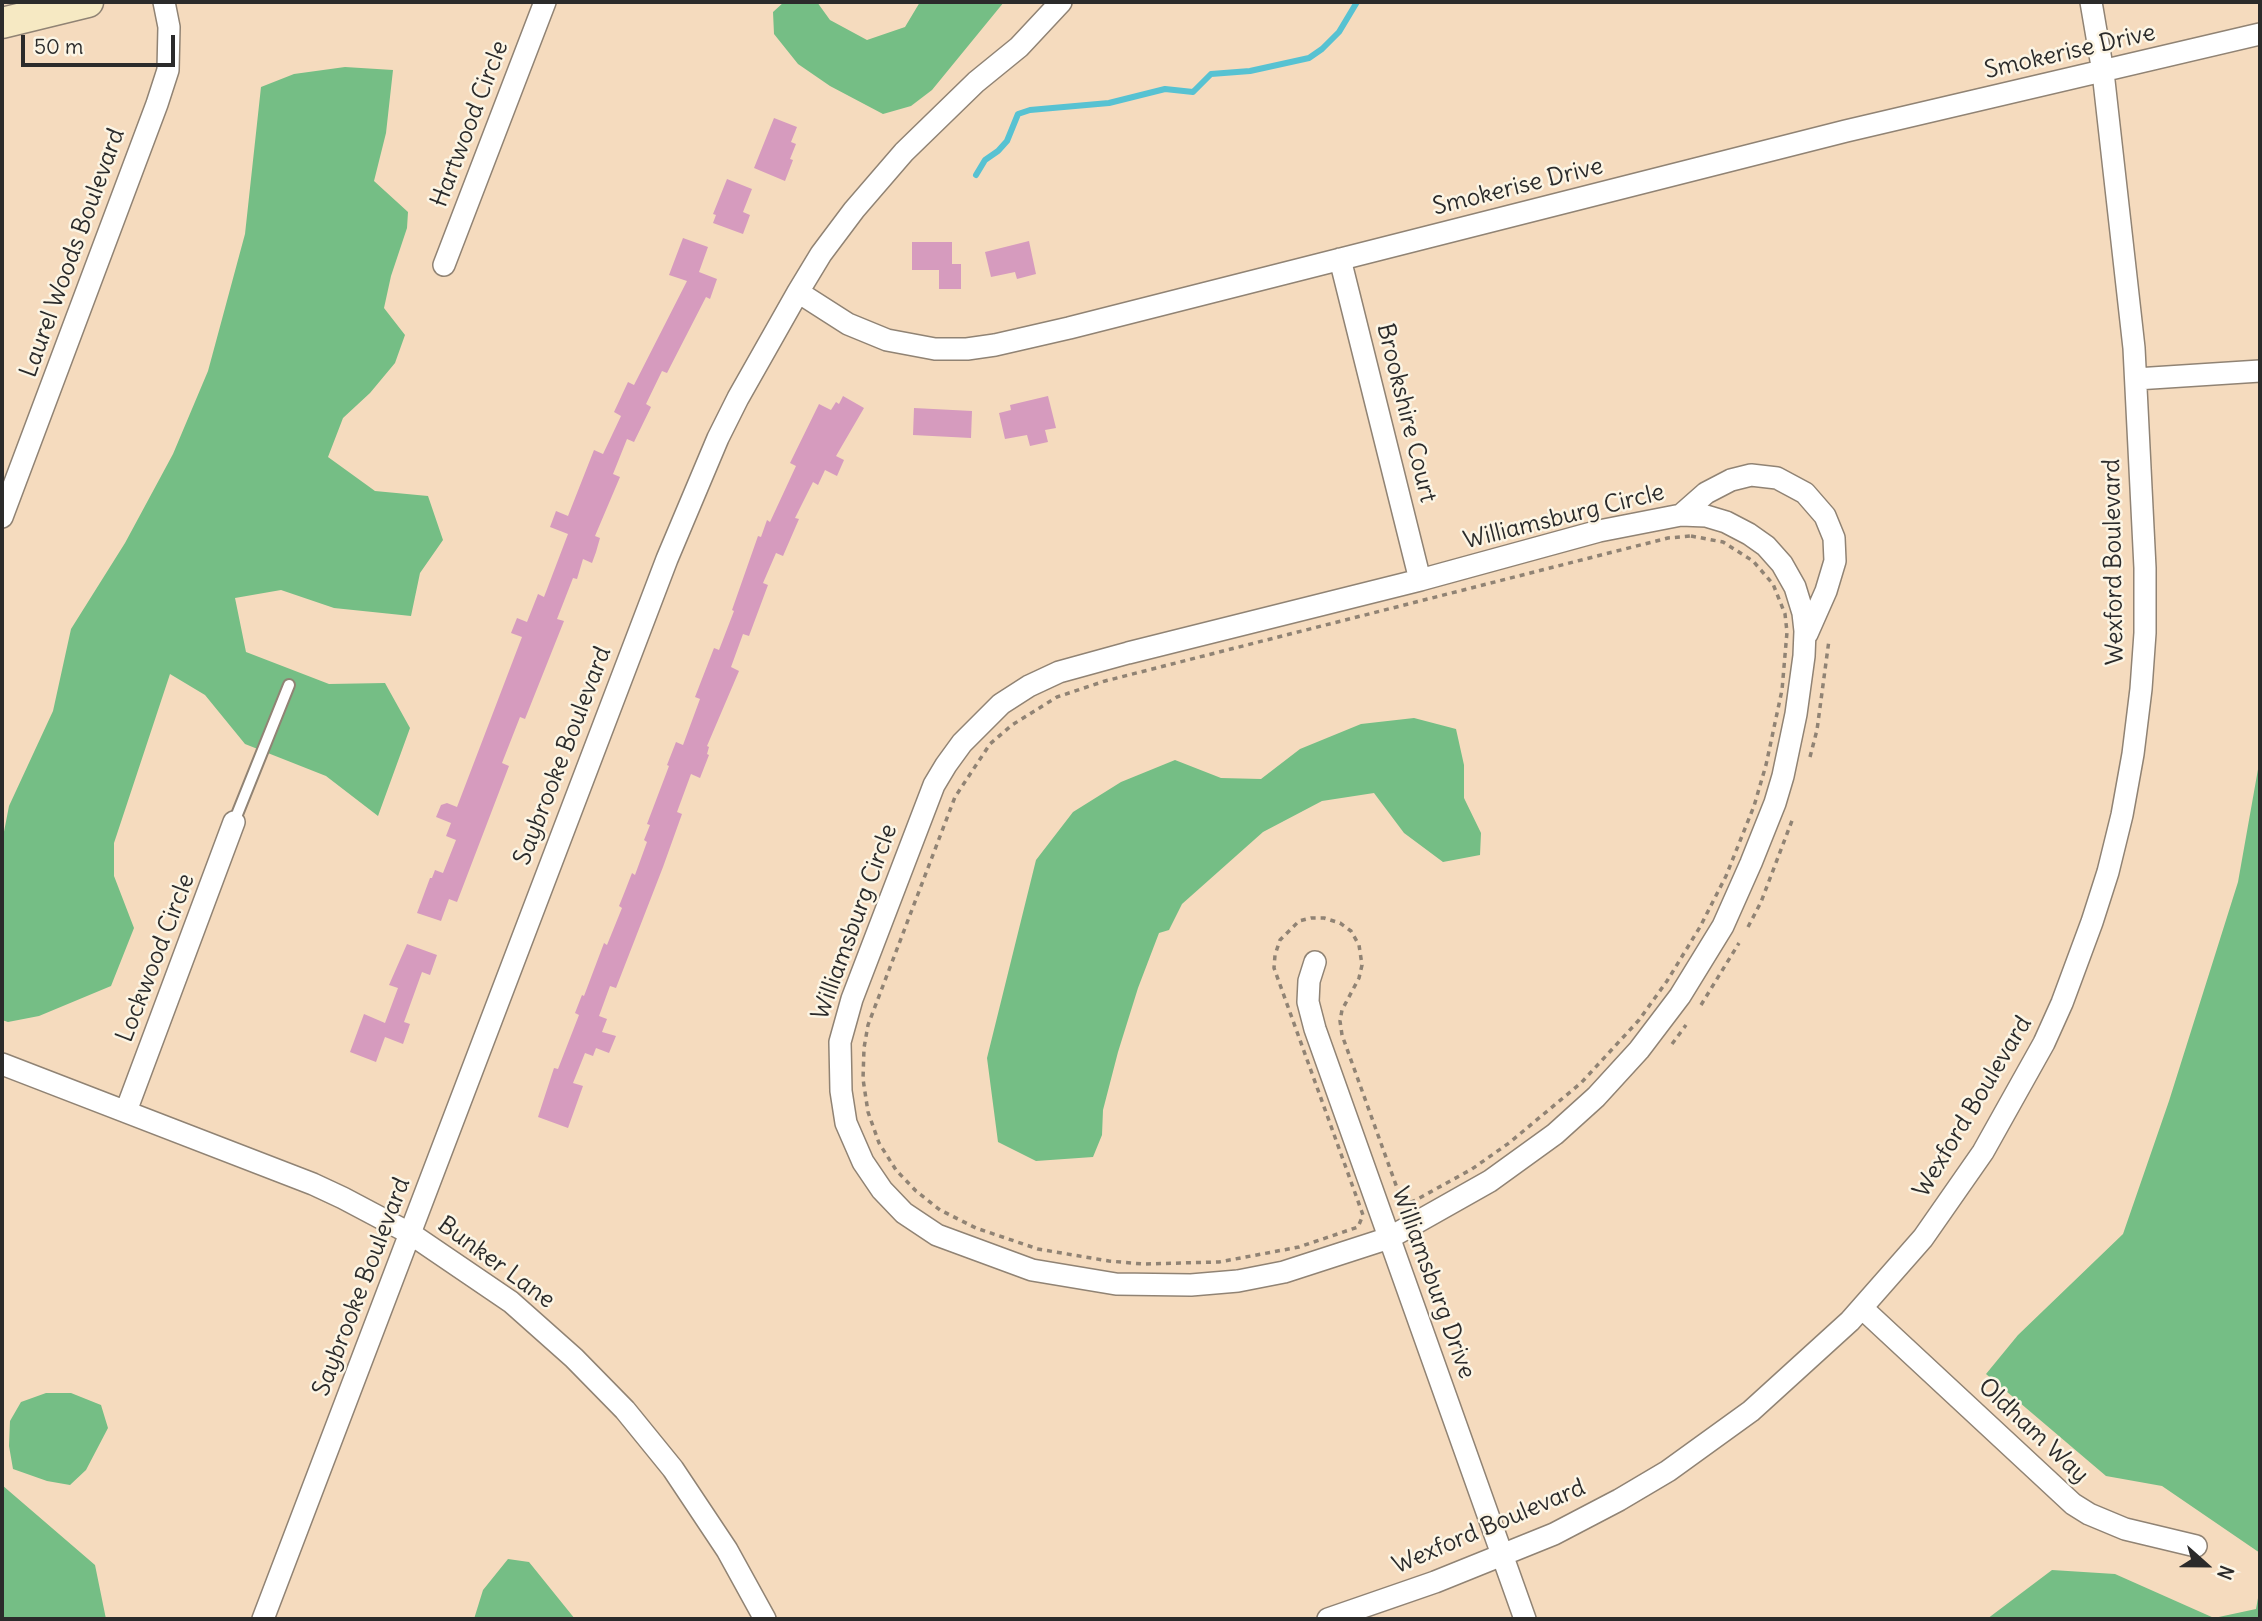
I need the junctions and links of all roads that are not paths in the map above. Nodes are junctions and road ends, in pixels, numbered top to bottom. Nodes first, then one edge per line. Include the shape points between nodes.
1 (88, 2) edge
2 (164, 2) edge
3 (545, 2) edge
4 (1061, 2) edge
5 (2091, 2) edge
6 (2, 23) edge
7 (2260, 34) edge
8 (2103, 72) junction
9 (1340, 259) junction
10 (444, 265) dead end
11 (798, 292) junction
12 (2260, 371) edge
13 (2136, 379) junction
14 (1681, 515) junction
15 (2, 517) edge
16 (1420, 580) junction
17 (1805, 638) junction
18 (289, 685) dead end
19 (234, 822) joint
20 (1315, 962) dead end
21 (2, 1065) edge
22 (126, 1111) junction
23 (411, 1234) junction
24 (1389, 1238) junction
25 (1862, 1308) junction
26 (2196, 1546) dead end
27 (1501, 1555) junction
28 (263, 1619) edge
29 (765, 1619) edge
30 (1328, 1619) edge
31 (1525, 1619) edge

1 - 6 main road
2 - 15 street, Laurel Woods Boulevard via 169,27 168,70
3 - 10 street, Hartwood Circle
4 - 11 street, Saybrooke Boulevard via 1019,47 904,152 821,254
5 - 8 street, Wexford Boulevard
7 - 8 street, Smokerise Drive
8 - 9 street, Smokerise Drive via 1846,131
8 - 13 street, Wexford Boulevard
9 - 11 street, Smokerise Drive via 1069,328 964,349 935,349 879,337 848,324
9 - 16 street, Brookshire Court
11 - 23 street, Saybrooke Boulevard via 738,398 699,481
12 - 13 street
13 - 25 street, Wexford Boulevard via 2145,568 2143,667 2133,754 2108,872 2062,1003 2024,1083 1948,1205
14 - 16 street, Williamsburg Circle via 1599,531
14 - 17 street, Williamsburg Circle via 1726,522 1766,546 1795,587
14 - 17 street via 1706,493 1751,475 1776,478 1805,493 1825,516 1834,538 1835,561
16 - 24 street, Williamsburg Circle via 1059,672 1002,704 962,743 934,785 852,999 840,1042 846,1123 863,1162 904,1213 951,1242 1032,1270 1157,1286 1238,1281 1284,1272
17 - 24 street, Williamsburg Circle via 1796,714 1775,803 1731,908 1680,996 1597,1097 1555,1134 1490,1181
18 - 19 lane
19 - 22 street, Lockwood Circle
20 - 24 street, Williamsburg Drive via 1308,1002 1315,1029
21 - 22 street, Bunker Lane
22 - 23 street, Bunker Lane via 313,1184
23 - 28 street, Saybrooke Boulevard
23 - 29 street, Bunker Lane via 526,1315 625,1410 692,1496
24 - 27 street, Williamsburg Drive
25 - 26 street, Oldham Way via 2073,1504 2125,1529
25 - 27 street, Wexford Boulevard via 1793,1375 1714,1439 1619,1500
27 - 30 street, Wexford Boulevard
27 - 31 street, Williamsburg Drive

